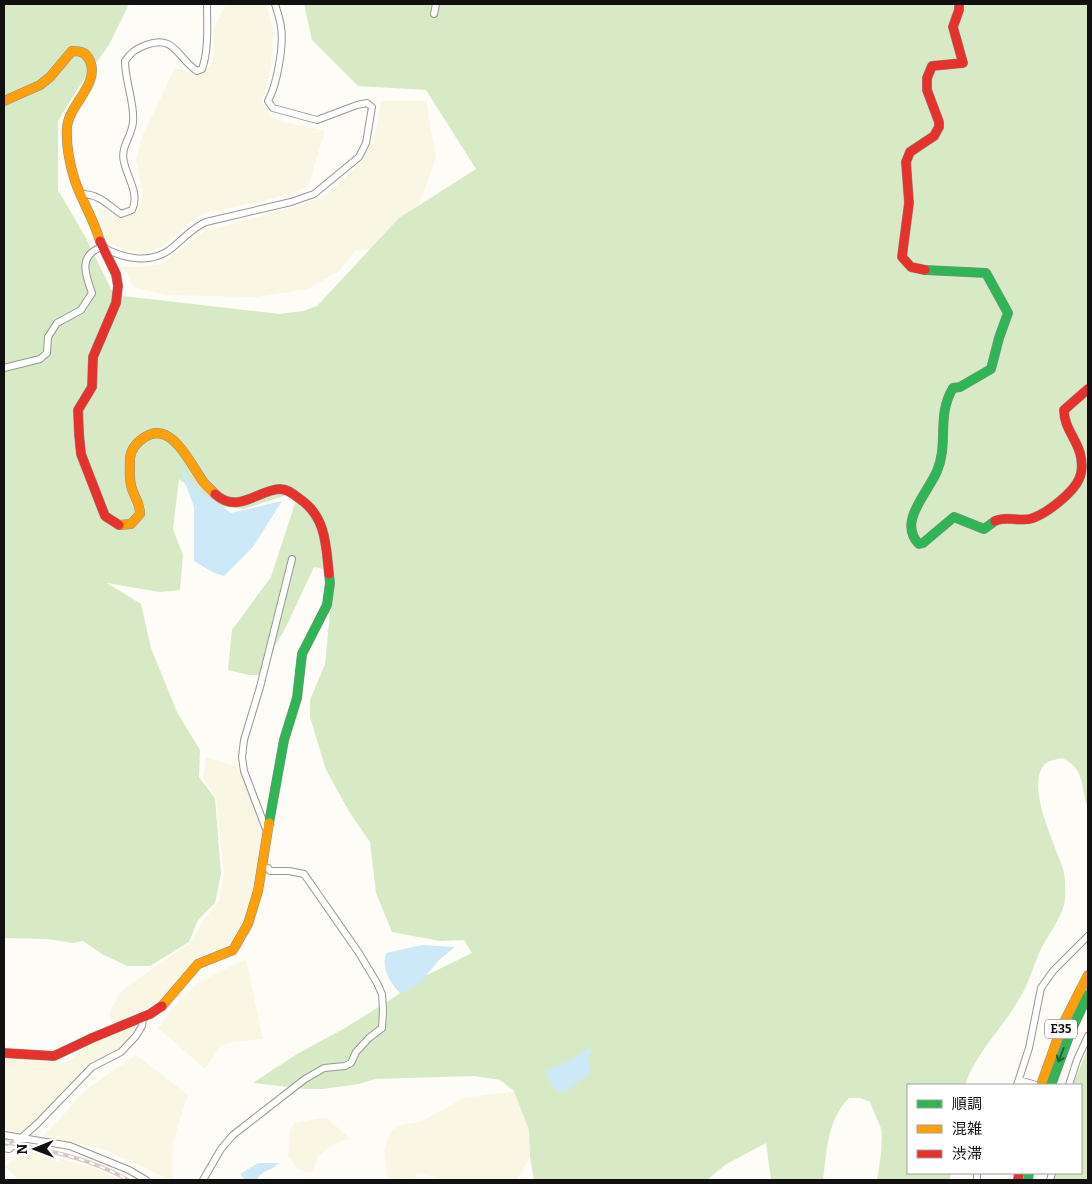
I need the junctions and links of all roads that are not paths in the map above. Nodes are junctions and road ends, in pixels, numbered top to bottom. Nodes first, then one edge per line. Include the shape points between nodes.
1 (207, 4) edge
2 (275, 4) edge
3 (436, 4) edge
4 (959, 4) edge
5 (434, 14) dead end
6 (4, 102) edge
7 (82, 194) junction
8 (102, 247) junction
9 (4, 368) edge
10 (1088, 389) edge
11 (292, 559) dead end
12 (268, 832) junction
13 (262, 868) junction
14 (1088, 936) edge
15 (1088, 975) edge
16 (1088, 995) edge
17 (143, 1018) junction
18 (1088, 1036) edge
19 (4, 1053) edge
20 (1020, 1082) edge
21 (1041, 1084) edge
22 (1051, 1084) edge
23 (1069, 1084) edge
24 (4, 1135) edge
25 (21, 1137) junction
26 (4, 1148) edge
27 (146, 1180) edge
28 (203, 1180) edge

1 - 7 street via 202,69 197,71 163,41 135,49 125,61 134,117 123,148 123,161 134,188 134,207 121,214 100,197
2 - 8 street via 281,29 281,52 268,101 273,108 317,120 368,103 372,107 371,119 366,143 358,156 314,194 206,222 158,256 141,259 117,255
3 - 5 street
4 - 10 main road via 952,27 963,63 932,66 927,74 926,90 939,122 938,132 913,149 905,160 909,203 902,257 911,267 923,270 986,273 1008,313 991,369 960,387 952,388 946,399 938,469 911,523 914,541 923,543 954,517 984,529 999,519 1029,520 1051,507 1072,488 1082,470 1081,455 1063,420 1064,410
6 - 7 main road via 40,85 72,51 82,51 88,56 92,66 91,78 67,126 70,159
7 - 8 main road
8 - 9 street via 93,250 85,262 92,293 81,310 57,323 48,337 47,353
8 - 12 main road via 116,274 116,303 93,357 92,387 78,410 81,454 106,516 119,525 132,524 140,514 140,504 131,486 130,456 137,442 160,433 185,452 203,482 220,498 230,502 246,501 278,489 288,490 309,505 326,535 330,583 327,605 302,654 297,698 284,740
11 - 12 street via 242,757 244,771
12 - 13 main road
13 - 17 main road via 248,924 232,950 198,964 161,1007
13 - 28 street via 304,874 377,983 382,994 382,1028 356,1052 351,1062 345,1066 324,1068 305,1079 233,1135
14 - 20 street via 1053,970 1041,988
15 - 21 main road, E35 via 1062,1026
16 -> 22 main road, E35
17 - 19 main road via 54,1056
17 - 25 street via 136,1036 121,1052 92,1066
18 - 23 street
24 - 25 street
25 - 26 street via 8,1149
25 - 27 street via 70,1146

